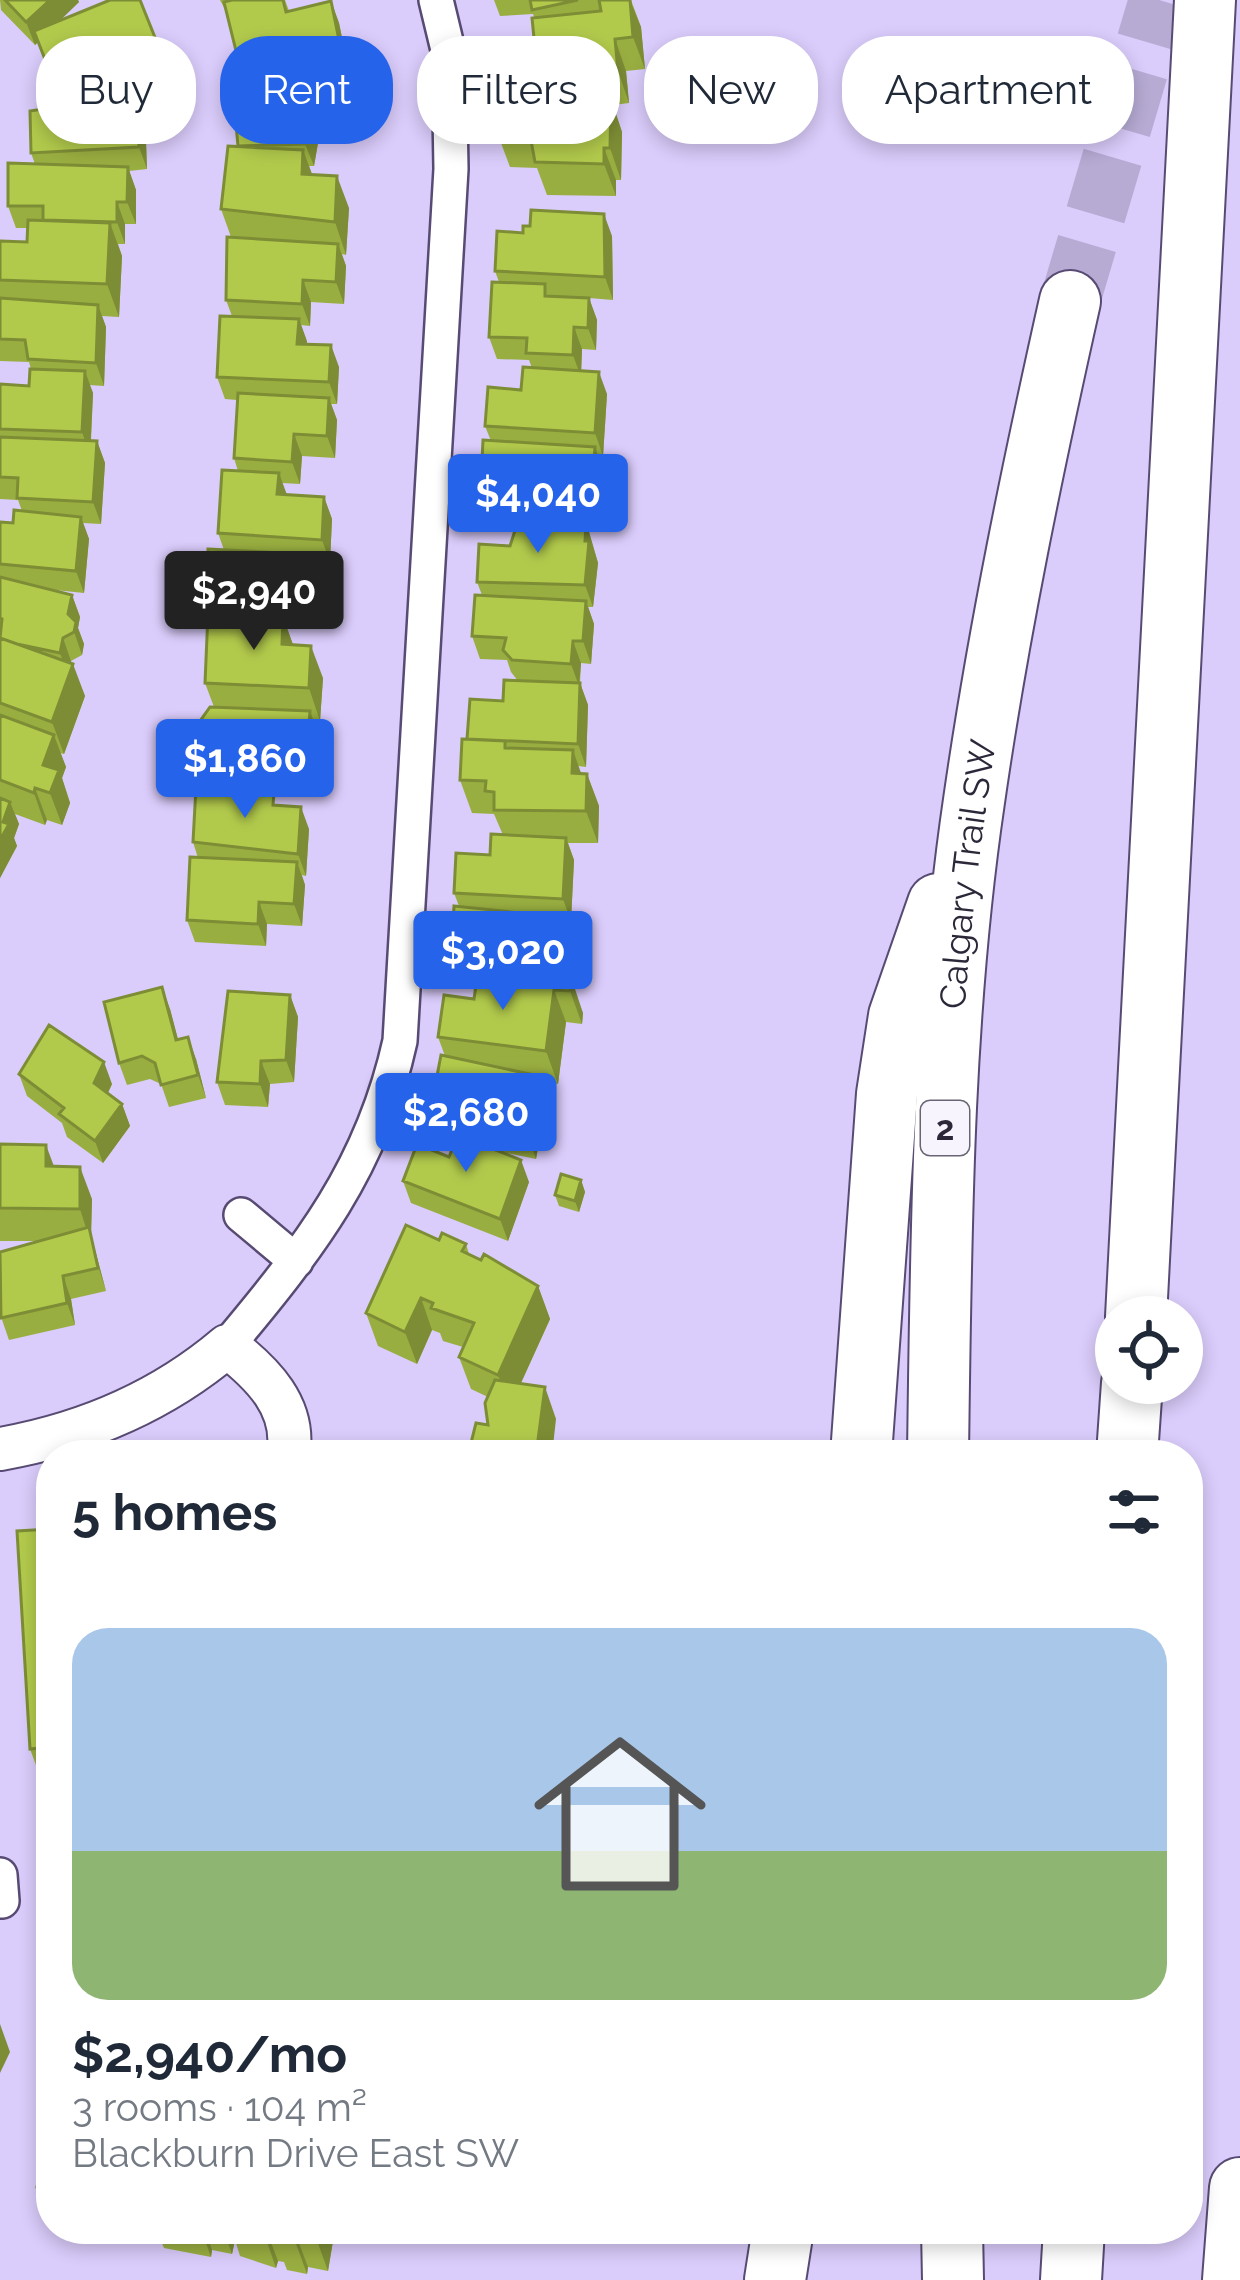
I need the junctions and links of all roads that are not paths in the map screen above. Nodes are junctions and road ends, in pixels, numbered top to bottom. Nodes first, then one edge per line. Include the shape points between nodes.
1 (436, 0) edge
2 (1204, 0) edge
3 (1070, 301) tunnel mouth
4 (974, 802) junction
5 (241, 1215) dead end
6 (296, 1261) junction
7 (1137, 1296) edge
8 (227, 1346) junction
9 (1130, 1404) edge
10 (104, 1440) edge
11 (287, 1440) edge
12 (862, 1440) edge
13 (938, 1440) edge
14 (1127, 1440) edge
15 (36, 1446) edge
16 (0, 1449) edge
17 (1240, 2188) edge
18 (781, 2244) edge
19 (952, 2244) edge
20 (1073, 2244) edge
21 (775, 2280) edge
22 (953, 2280) edge
23 (1071, 2280) edge
24 (1233, 2280) edge

1 - 6 street via 449,54 451,170 400,1041 362,1161
2 - 7 highway
3 - 4 highway, Calgary Trail SW / 2
4 - 12 highway via 899,1016
4 - 13 highway, Calgary Trail SW / 2 via 943,1164
5 - 6 street
6 - 8 street
8 - 10 street
8 - 11 street via 260,1372 284,1409
9 - 14 highway
15 - 16 street
17 - 24 highway
18 - 21 highway
19 - 22 highway
20 - 23 highway

